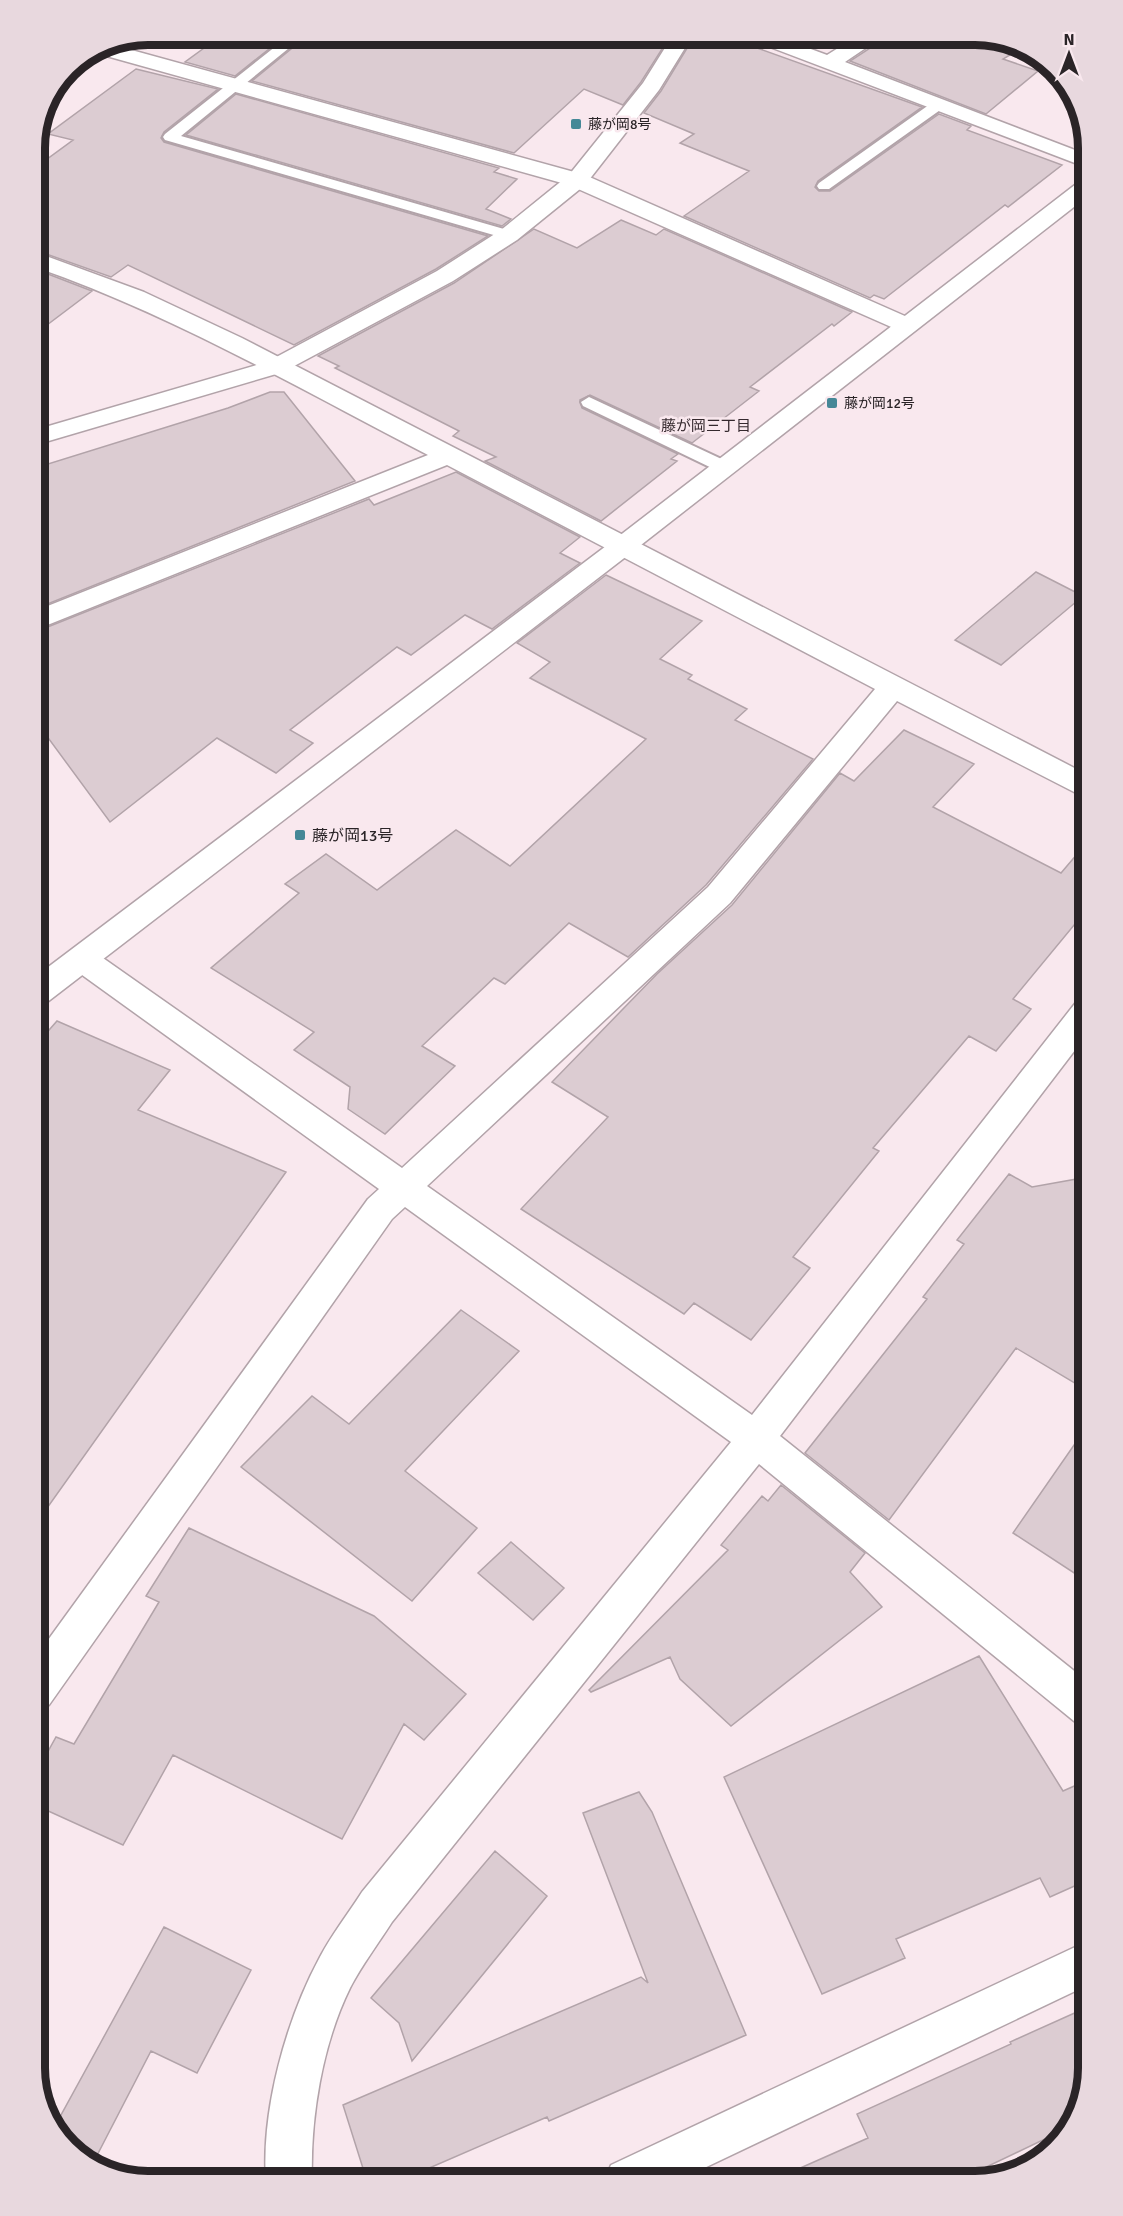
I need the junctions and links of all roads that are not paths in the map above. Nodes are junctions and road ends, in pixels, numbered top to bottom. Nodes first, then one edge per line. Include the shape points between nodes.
1 (285, 45) edge
2 (676, 45) edge
3 (782, 45) edge
4 (857, 45) edge
5 (112, 52) edge
6 (830, 63) junction
7 (236, 86) junction
8 (938, 105) junction
9 (1078, 158) edge
10 (577, 180) junction
11 (824, 186) dead end
12 (1078, 194) edge
13 (509, 235) junction
14 (45, 262) edge
15 (906, 325) junction
16 (275, 367) junction
17 (590, 402) dead end
18 (45, 435) edge
19 (448, 456) junction
20 (724, 467) junction
21 (623, 546) junction
22 (45, 617) edge
23 (892, 688) junction
24 (1078, 781) edge
25 (82, 959) junction
26 (45, 987) edge
27 (1078, 1024) edge
28 (402, 1187) junction
29 (756, 1439) junction
30 (45, 1676) edge
31 (1078, 1698) edge
32 (1078, 1968) edge
33 (287, 2171) edge
34 (648, 2171) edge

1 - 7 lane
2 - 10 street via 652,86
3 - 6 street
4 - 6 street
5 - 7 street
6 - 8 street
7 - 10 street
7 - 13 lane via 170,137
8 - 9 street
8 - 11 lane
10 - 13 street
10 - 15 street
12 - 15 street
13 - 16 street via 445,276
14 - 16 street via 100,281 225,339
15 - 20 street
16 - 18 street
16 - 19 street
17 - 20 lane
19 - 21 street
19 - 22 street
20 - 21 street
21 - 23 street
21 - 25 street
23 - 24 street
23 - 28 street via 719,895
25 - 26 street
25 - 28 street
27 - 29 street
28 - 29 street
28 - 30 street via 380,1209
29 - 31 street
29 - 33 street via 377,1907 331,1980 299,2073
32 - 34 street

